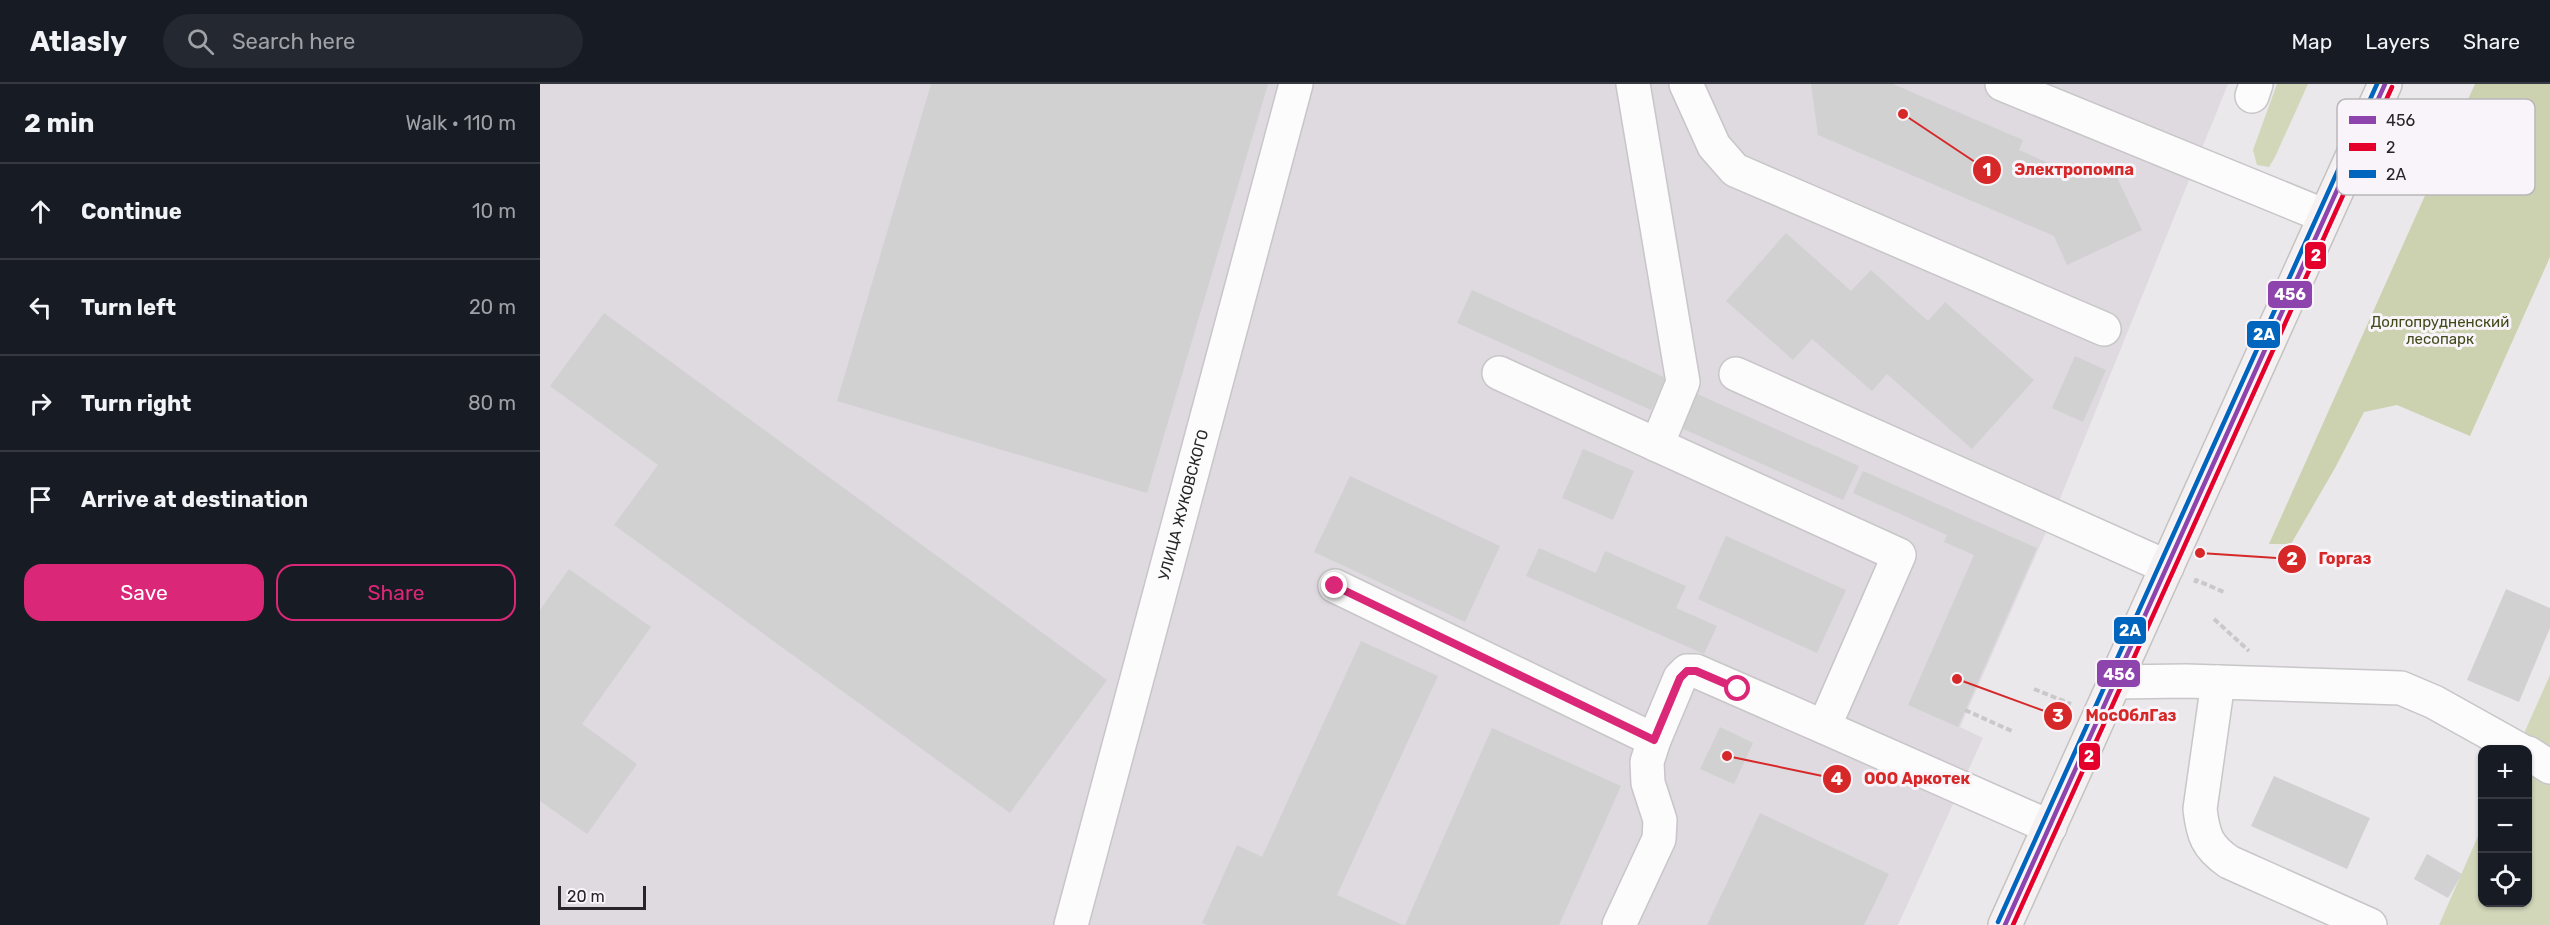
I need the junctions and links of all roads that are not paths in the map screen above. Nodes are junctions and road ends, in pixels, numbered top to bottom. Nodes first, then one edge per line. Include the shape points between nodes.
1 (1296, 84) edge
2 (1633, 84) edge
3 (1686, 84) edge
4 (2002, 84) edge
5 (2385, 84) edge
6 (2378, 99) edge
7 (2337, 190) edge
8 (2325, 216) junction
9 (2104, 329) dead end
10 (1499, 373) dead end
11 (1736, 374) dead end
12 (1656, 445) junction
13 (2167, 567) junction
14 (1335, 586) dead end
15 (2115, 682) junction
16 (2218, 682) junction
17 (1824, 727) junction
18 (1654, 740) junction
19 (2511, 745) edge
20 (2532, 755) edge
21 (2550, 766) edge
22 (2050, 827) junction
23 (1071, 925) edge
24 (1619, 925) edge
25 (2005, 925) edge
26 (2370, 925) edge

1 - 23 street, УЛИЦА ЖУКОВСКОГО
2 - 12 street via 1683,382
3 - 9 street via 1714,146 1735,170
4 - 8 street
5 - 6 main road
7 - 8 main road
8 - 13 main road
10 - 12 street
11 - 13 street
12 - 17 street via 1899,555
13 - 15 main road
14 - 18 street
15 - 16 street
15 - 22 main road
16 - 19 street via 2401,688
16 - 26 street via 2200,809 2202,827 2213,851 2229,862
17 - 18 street via 1696,671 1687,671 1680,678
17 - 22 street
18 - 24 street via 1647,762 1648,783 1660,820 1659,839
20 - 21 street
22 - 25 main road

